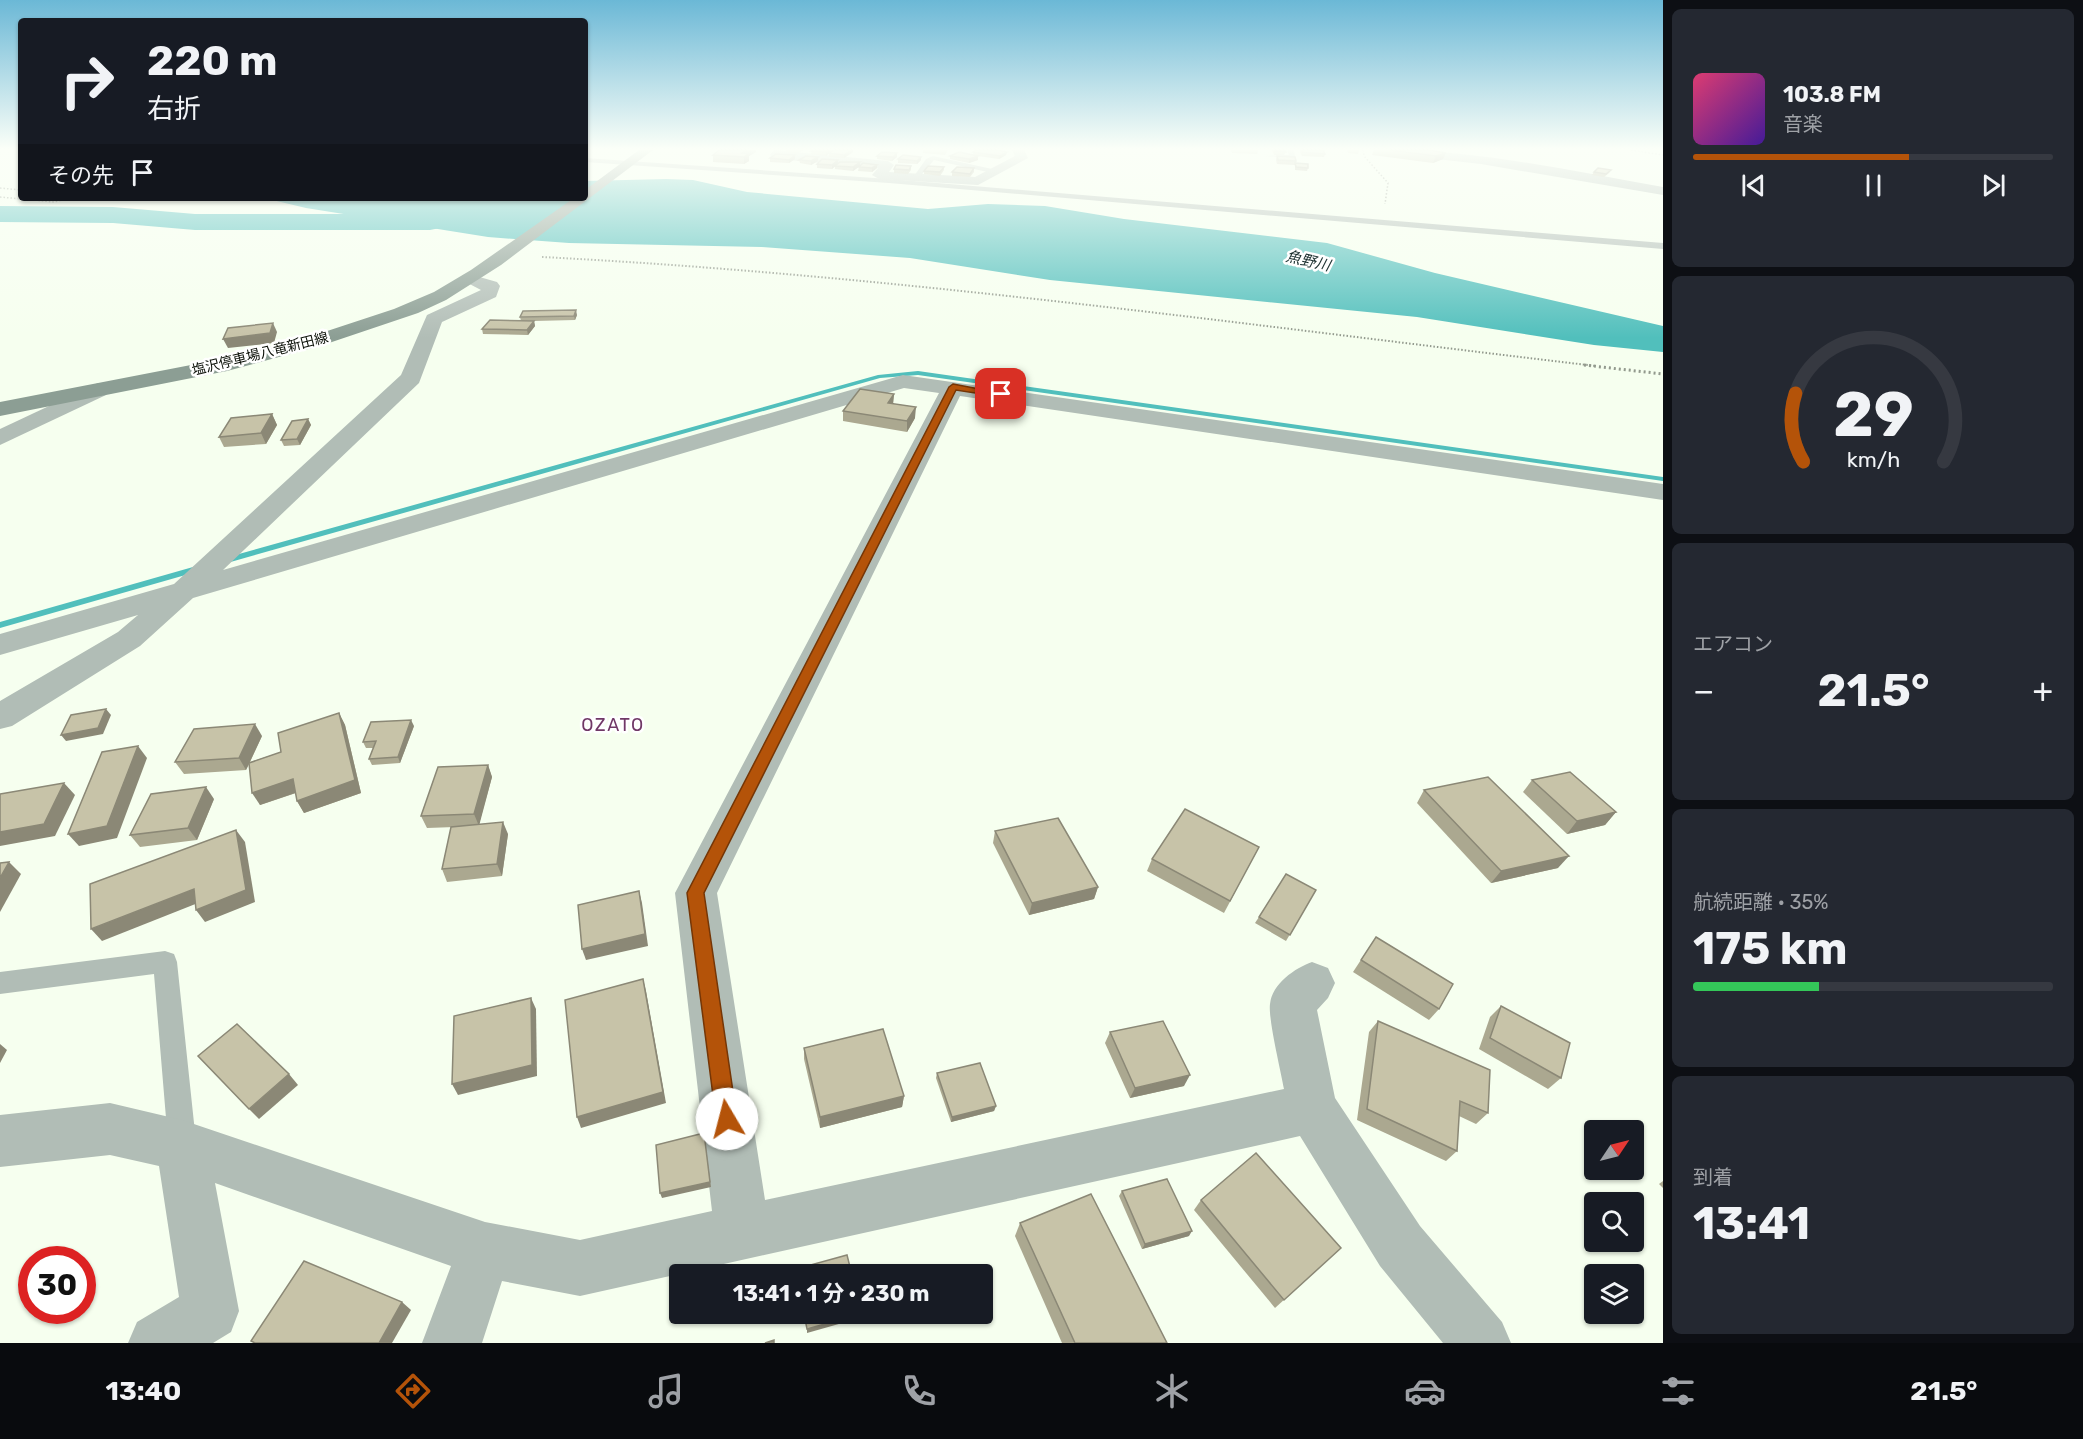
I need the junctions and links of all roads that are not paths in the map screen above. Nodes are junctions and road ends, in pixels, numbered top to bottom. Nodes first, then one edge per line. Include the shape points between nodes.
1 (563, 213) edge
2 (1266, 213) edge
3 (1663, 246) edge
4 (469, 279) junction
5 (953, 387) junction
6 (98, 390) junction
7 (0, 409) edge
8 (0, 438) edge
9 (1663, 492) edge
10 (185, 590) junction
11 (0, 645) edge
12 (0, 717) edge
13 (0, 983) edge
14 (1312, 983) dead end
15 (1312, 1108) junction
16 (0, 1141) edge
17 (182, 1146) junction
18 (742, 1232) junction
19 (485, 1250) junction
20 (158, 1343) edge
21 (452, 1343) edge
22 (1481, 1343) edge

1 - 4 main road, 塩沢停車場八竜新田線
2 - 3 lane
4 - 6 main road, 塩沢停車場八竜新田線 via 438,297 321,340
4 - 10 street via 490,286 490,293 434,319 411,378
5 - 9 street
5 - 10 street via 903,381
5 - 18 street via 696,893
6 - 7 main road, 塩沢停車場八竜新田線
6 - 8 street
10 - 11 street
10 - 12 street via 129,639
13 - 17 lane via 165,962
14 - 15 street via 1293,1004
15 - 18 street
15 - 22 street via 1400,1246
16 - 17 street via 110,1129
17 - 19 street
17 - 20 street via 210,1311
18 - 19 street via 580,1268
19 - 21 street

